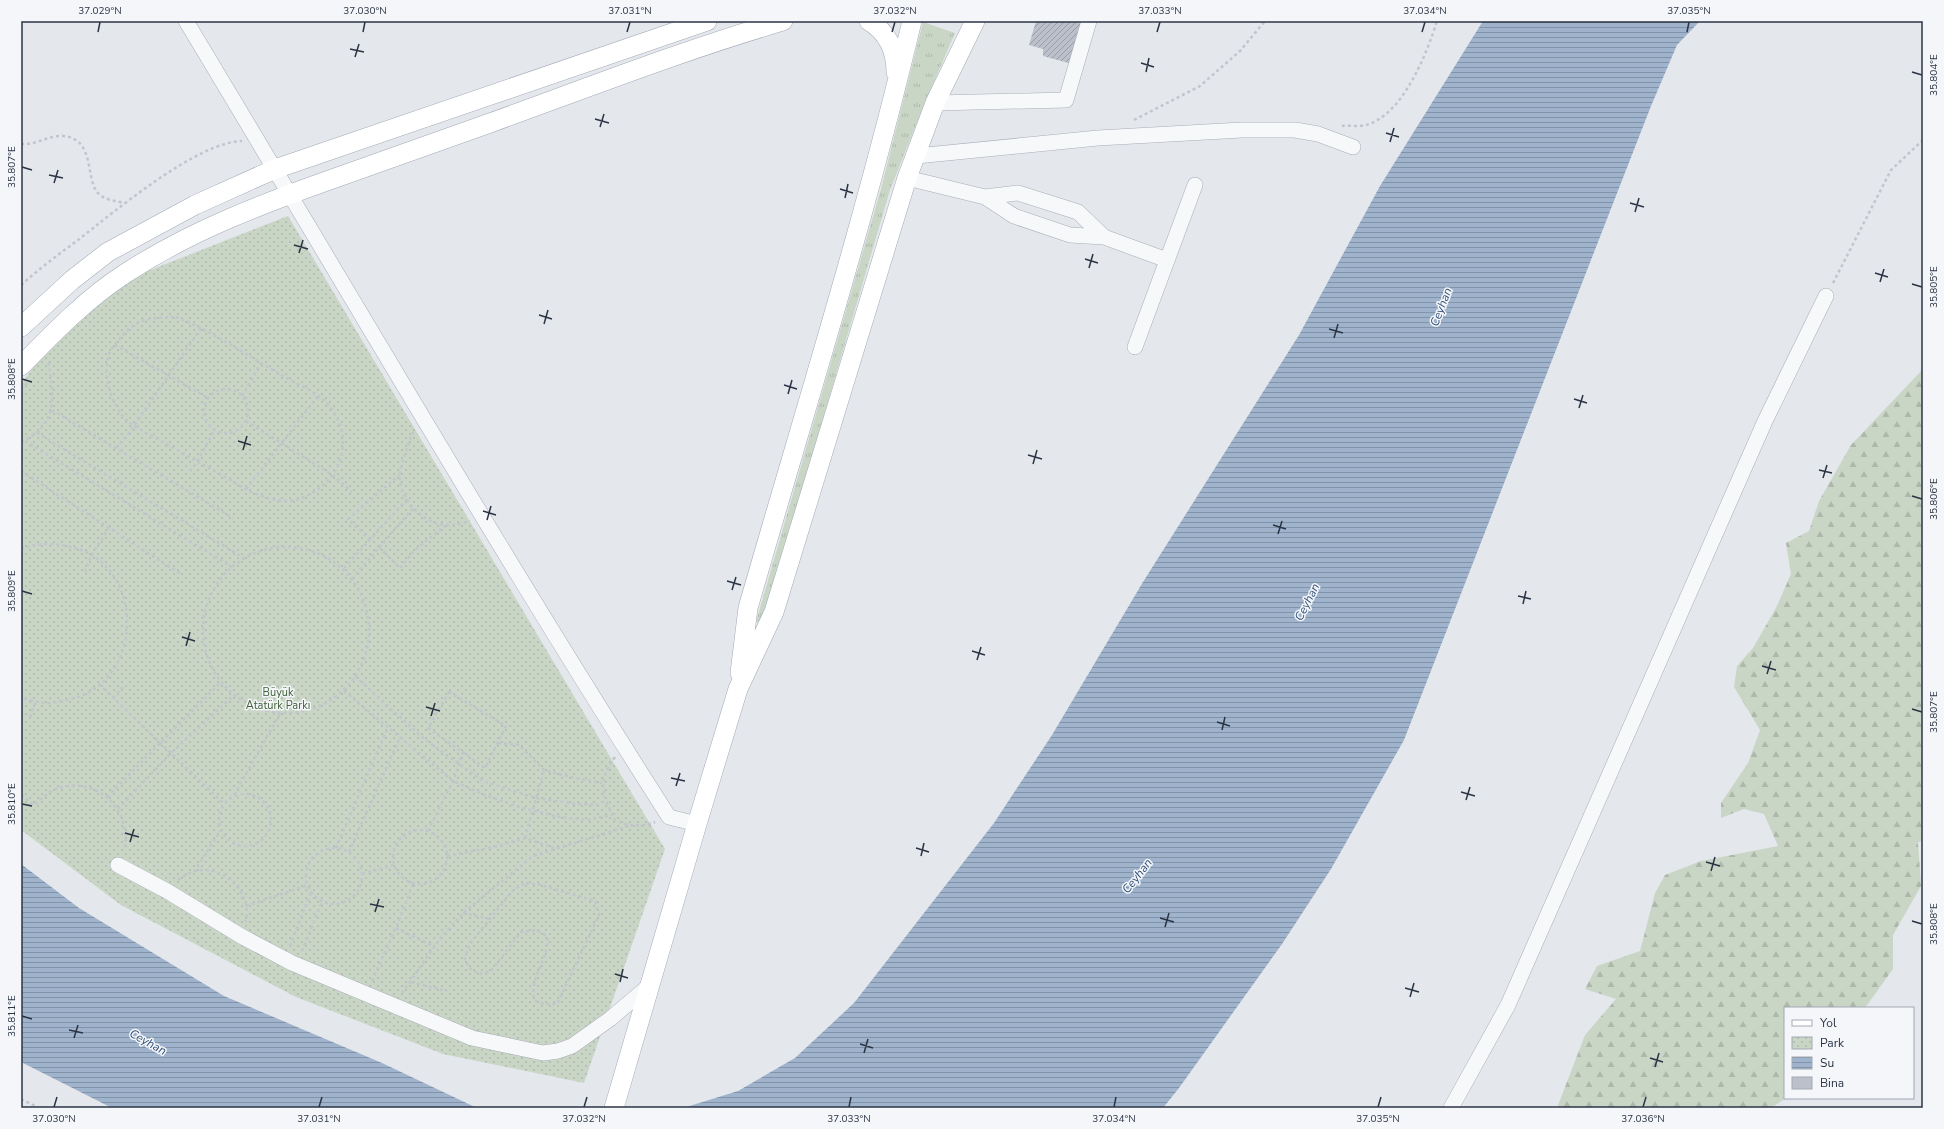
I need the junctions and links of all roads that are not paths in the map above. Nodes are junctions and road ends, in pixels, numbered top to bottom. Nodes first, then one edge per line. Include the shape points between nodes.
1 (186, 21) edge
2 (707, 21) edge
3 (783, 21) edge
4 (869, 21) edge
5 (912, 21) edge
6 (975, 21) edge
7 (1089, 21) edge
8 (895, 94) junction
9 (936, 103) junction
10 (1353, 147) dead end
11 (916, 156) junction
12 (275, 169) junction
13 (907, 178) junction
14 (1195, 185) dead end
15 (289, 195) junction
16 (986, 197) junction
17 (1104, 237) junction
18 (1167, 260) junction
19 (1826, 296) road end
20 (21, 328) edge
21 (1135, 347) dead end
22 (26, 372) edge
23 (738, 689) junction
24 (697, 824) junction
25 (118, 865) road end
26 (650, 985) junction
27 (614, 1108) edge
28 (1451, 1108) edge

1 - 12 street
2 - 12 main road
3 - 15 main road via 694,50
4 - 8 main road via 883,33 892,47 896,63
5 - 8 main road
6 - 9 main road
7 - 9 street via 1066,100
8 - 23 main road via 748,608
9 - 11 main road
10 - 11 street via 1318,134 1295,130 1234,130 1098,138
11 - 13 main road
12 - 15 street
12 - 20 main road via 195,205 108,252 72,280
13 - 16 street
13 - 23 main road via 774,612
14 - 18 street
15 - 22 main road via 212,225 124,274 50,336
15 - 24 street via 669,818
16 - 17 street via 1014,216 1028,221 1070,235
16 - 17 street via 1018,193 1078,212
17 - 18 street
18 - 21 street
19 - 28 street via 1765,421 1508,1005
23 - 24 main road
24 - 26 main road
25 - 26 street via 290,962 472,1038 544,1053 572,1046 610,1019
26 - 27 main road

